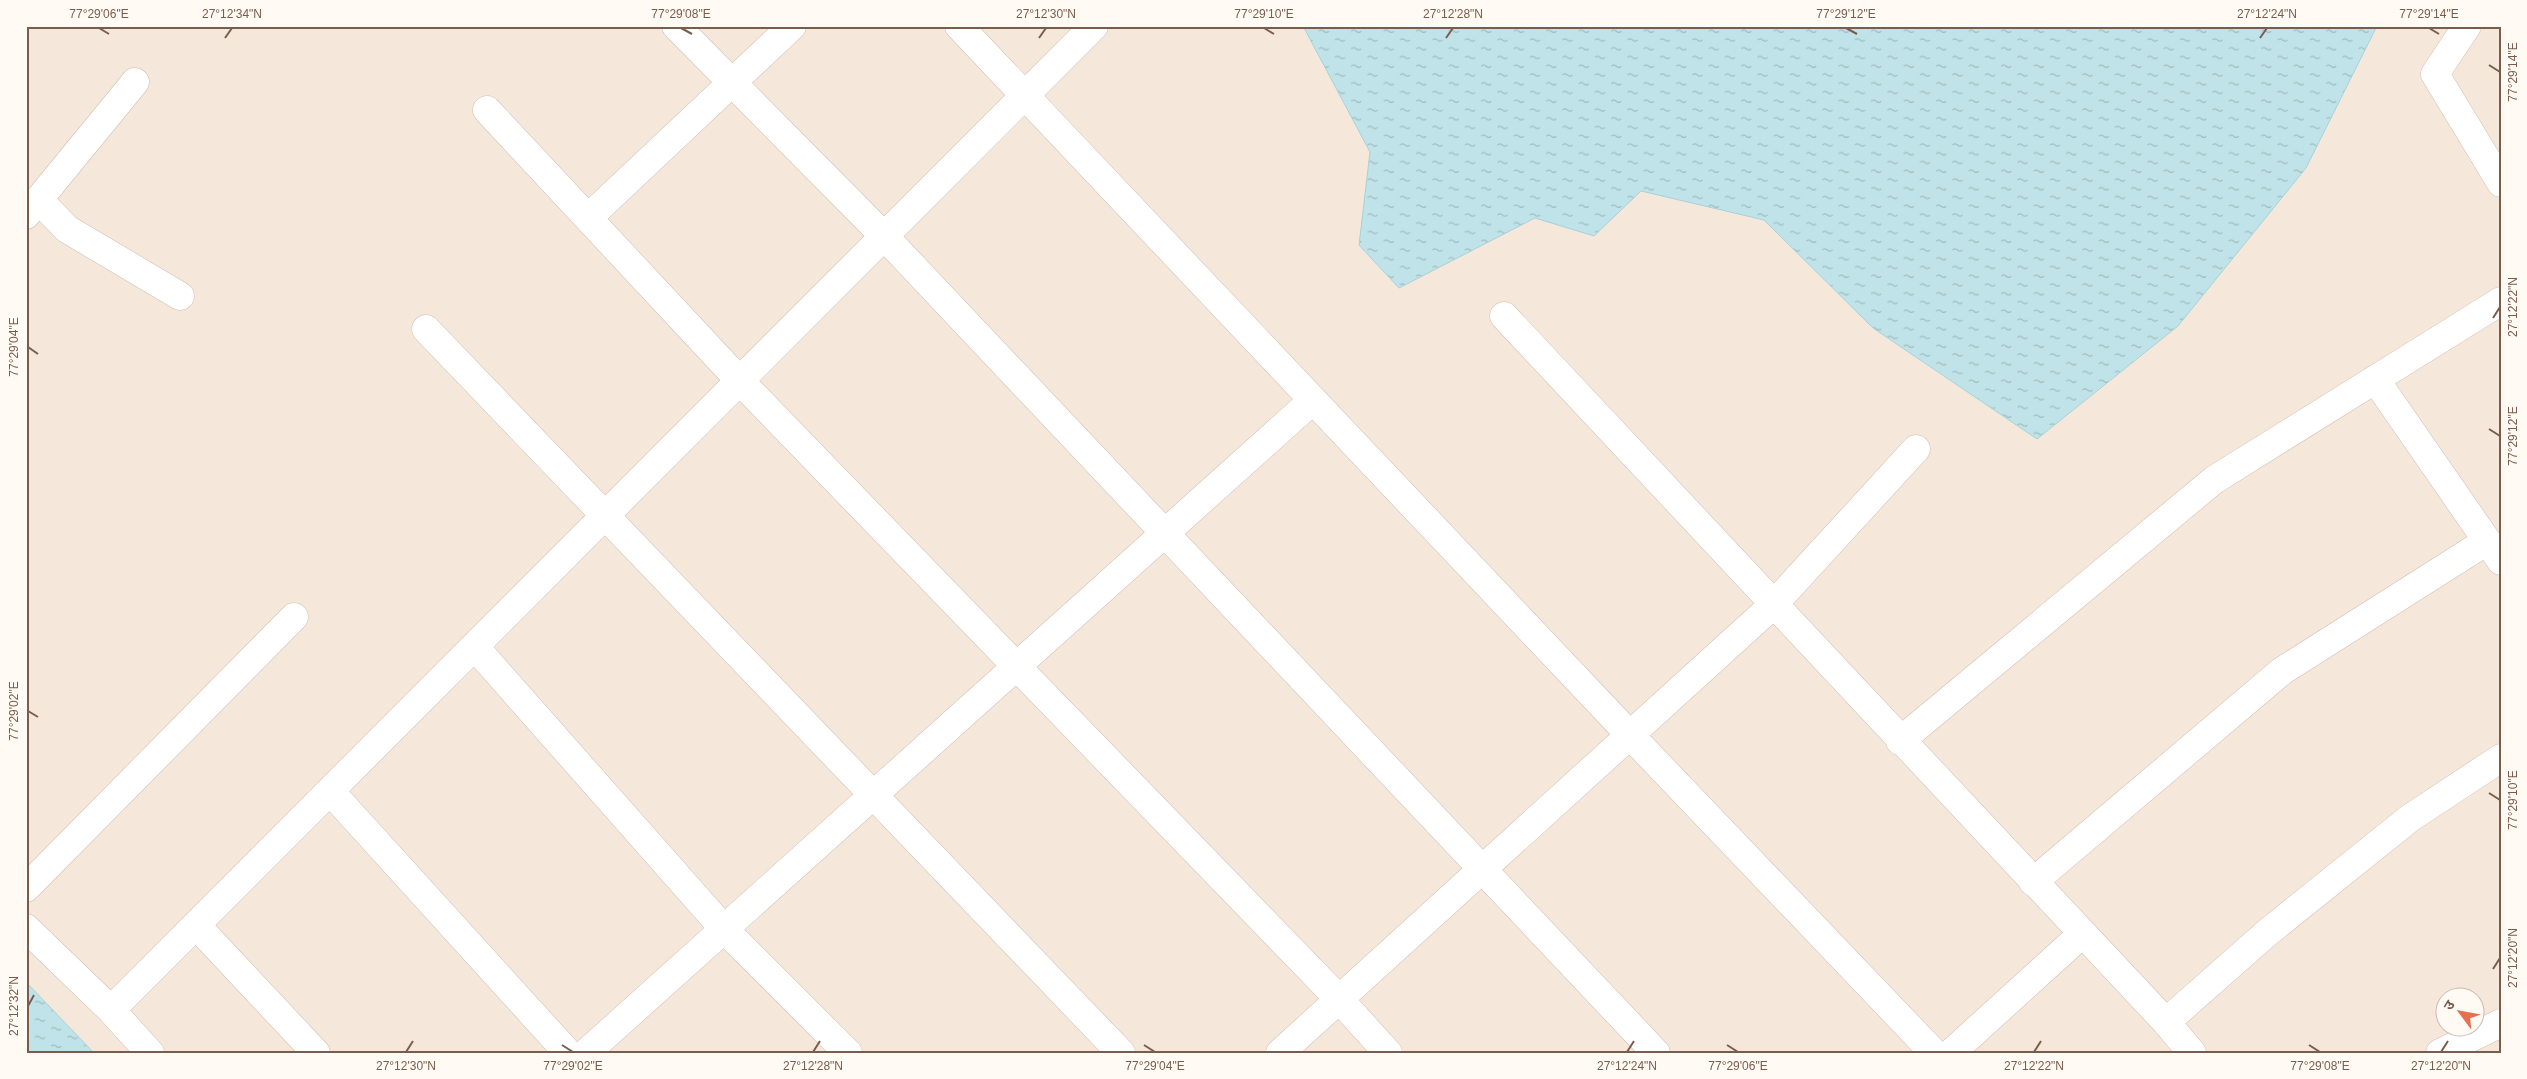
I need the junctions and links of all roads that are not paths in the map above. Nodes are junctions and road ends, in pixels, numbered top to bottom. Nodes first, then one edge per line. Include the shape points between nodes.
1 (676, 26) edge
2 (792, 26) edge
3 (959, 26) edge
4 (1094, 26) edge
5 (2467, 26) edge
6 (135, 82) dead end
7 (732, 83) junction
8 (1026, 96) junction
9 (487, 110) dead end
10 (2501, 183) edge
11 (33, 208) edge
12 (588, 218) junction
13 (885, 237) junction
14 (180, 296) dead end
15 (2501, 301) edge
16 (1504, 316) dead end
17 (426, 329) dead end
18 (2375, 380) junction
19 (740, 381) junction
20 (1313, 400) junction
21 (1916, 449) dead end
22 (606, 515) junction
23 (1165, 533) junction
24 (2494, 551) edge
25 (1773, 605) junction
26 (294, 617) dead end
27 (474, 647) junction
28 (1017, 666) junction
29 (1630, 735) junction
30 (1900, 740) junction
31 (2501, 758) edge
32 (330, 791) junction
33 (874, 795) junction
34 (1483, 869) junction
35 (2033, 882) junction
36 (26, 888) edge
37 (196, 925) junction
38 (26, 928) edge
39 (724, 929) junction
40 (2082, 934) junction
41 (1339, 999) junction
42 (111, 1010) junction
43 (2166, 1022) junction
44 (2501, 1023) edge
45 (150, 1053) edge
46 (316, 1053) edge
47 (568, 1053) edge
48 (586, 1053) edge
49 (848, 1053) edge
50 (1121, 1053) edge
51 (1280, 1053) edge
52 (1388, 1053) edge
53 (1656, 1053) edge
54 (1934, 1053) edge
55 (1951, 1053) edge
56 (2192, 1053) edge
57 (2440, 1053) edge

1 - 7 street
2 - 7 street
3 - 8 street
4 - 8 street
5 - 10 street via 2435,74
6 - 11 street
7 - 12 street
7 - 13 street
8 - 13 street
8 - 20 street
9 - 12 street
11 - 14 street
12 - 19 street
13 - 19 street
13 - 23 street
15 - 18 street
16 - 25 street
17 - 22 street
18 - 24 street
18 - 30 street via 2214,480
19 - 22 street
19 - 28 street
20 - 23 street
20 - 29 street
21 - 25 street
22 - 27 street
22 - 33 street
23 - 28 street
23 - 34 street
24 - 35 street via 2282,671
25 - 29 street
25 - 30 street
26 - 36 street
27 - 32 street
27 - 39 street
28 - 33 street
28 - 41 street
29 - 34 street
29 - 54 street
30 - 35 street
31 - 43 street via 2410,818 2268,932
32 - 37 street
32 - 47 street
33 - 39 street
33 - 50 street
34 - 41 street
34 - 53 street
35 - 40 street
37 - 42 street
37 - 46 street
38 - 42 street
39 - 48 street
39 - 49 street
40 - 43 street
40 - 55 street
41 - 51 street
41 - 52 street
42 - 45 street
43 - 56 street
44 - 57 street

